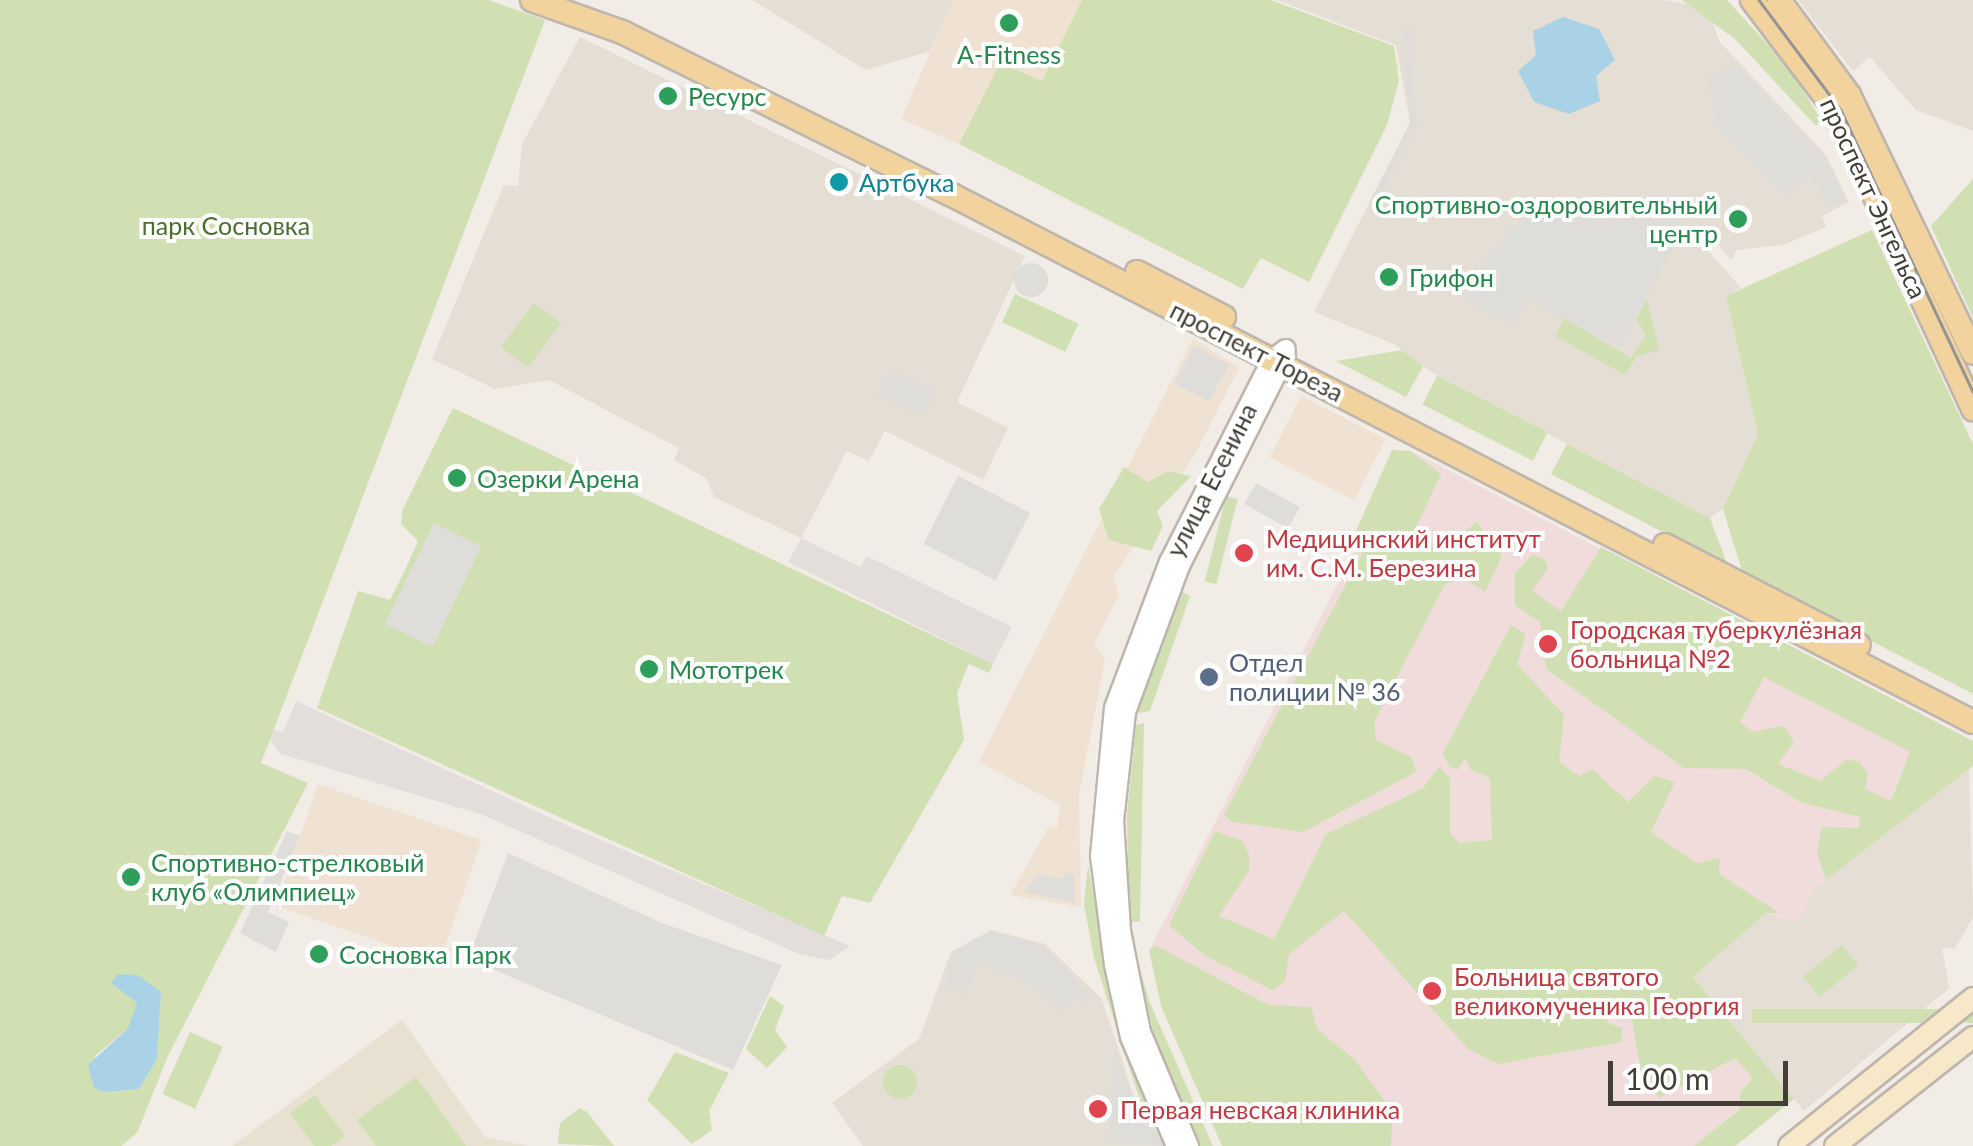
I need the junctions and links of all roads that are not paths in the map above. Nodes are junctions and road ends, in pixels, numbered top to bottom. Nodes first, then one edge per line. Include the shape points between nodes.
1 (532, 0) edge
2 (1752, 0) edge
3 (1780, 0) edge
4 (568, 3) edge
5 (1918, 263) junction
6 (1973, 353) edge
7 (1281, 358) junction
8 (1973, 409) edge
9 (1973, 704) edge
10 (1973, 722) edge
11 (1973, 998) edge
12 (1973, 1037) edge
13 (1176, 1146) edge
14 (1189, 1146) edge
15 (1789, 1146) edge
16 (1836, 1146) edge

1 - 4 main road, проспект Тореза
2 - 5 main road, проспект Энгельса via 1834,108
3 - 5 main road, проспект Энгельса via 1848,94
4 - 7 main road, проспект Тореза via 666,37
5 - 6 main road, проспект Энгельса
5 - 8 main road, проспект Энгельса
7 - 9 main road, проспект Тореза
7 - 10 main road, проспект Тореза
7 - 13 street, улица Есенина via 1168,562 1114,708 1100,856 1114,964 1130,1036
7 - 14 street, улица Есенина via 1180,566 1126,712 1114,837 1120,931 1142,1032
11 - 15 main road
12 - 16 main road

